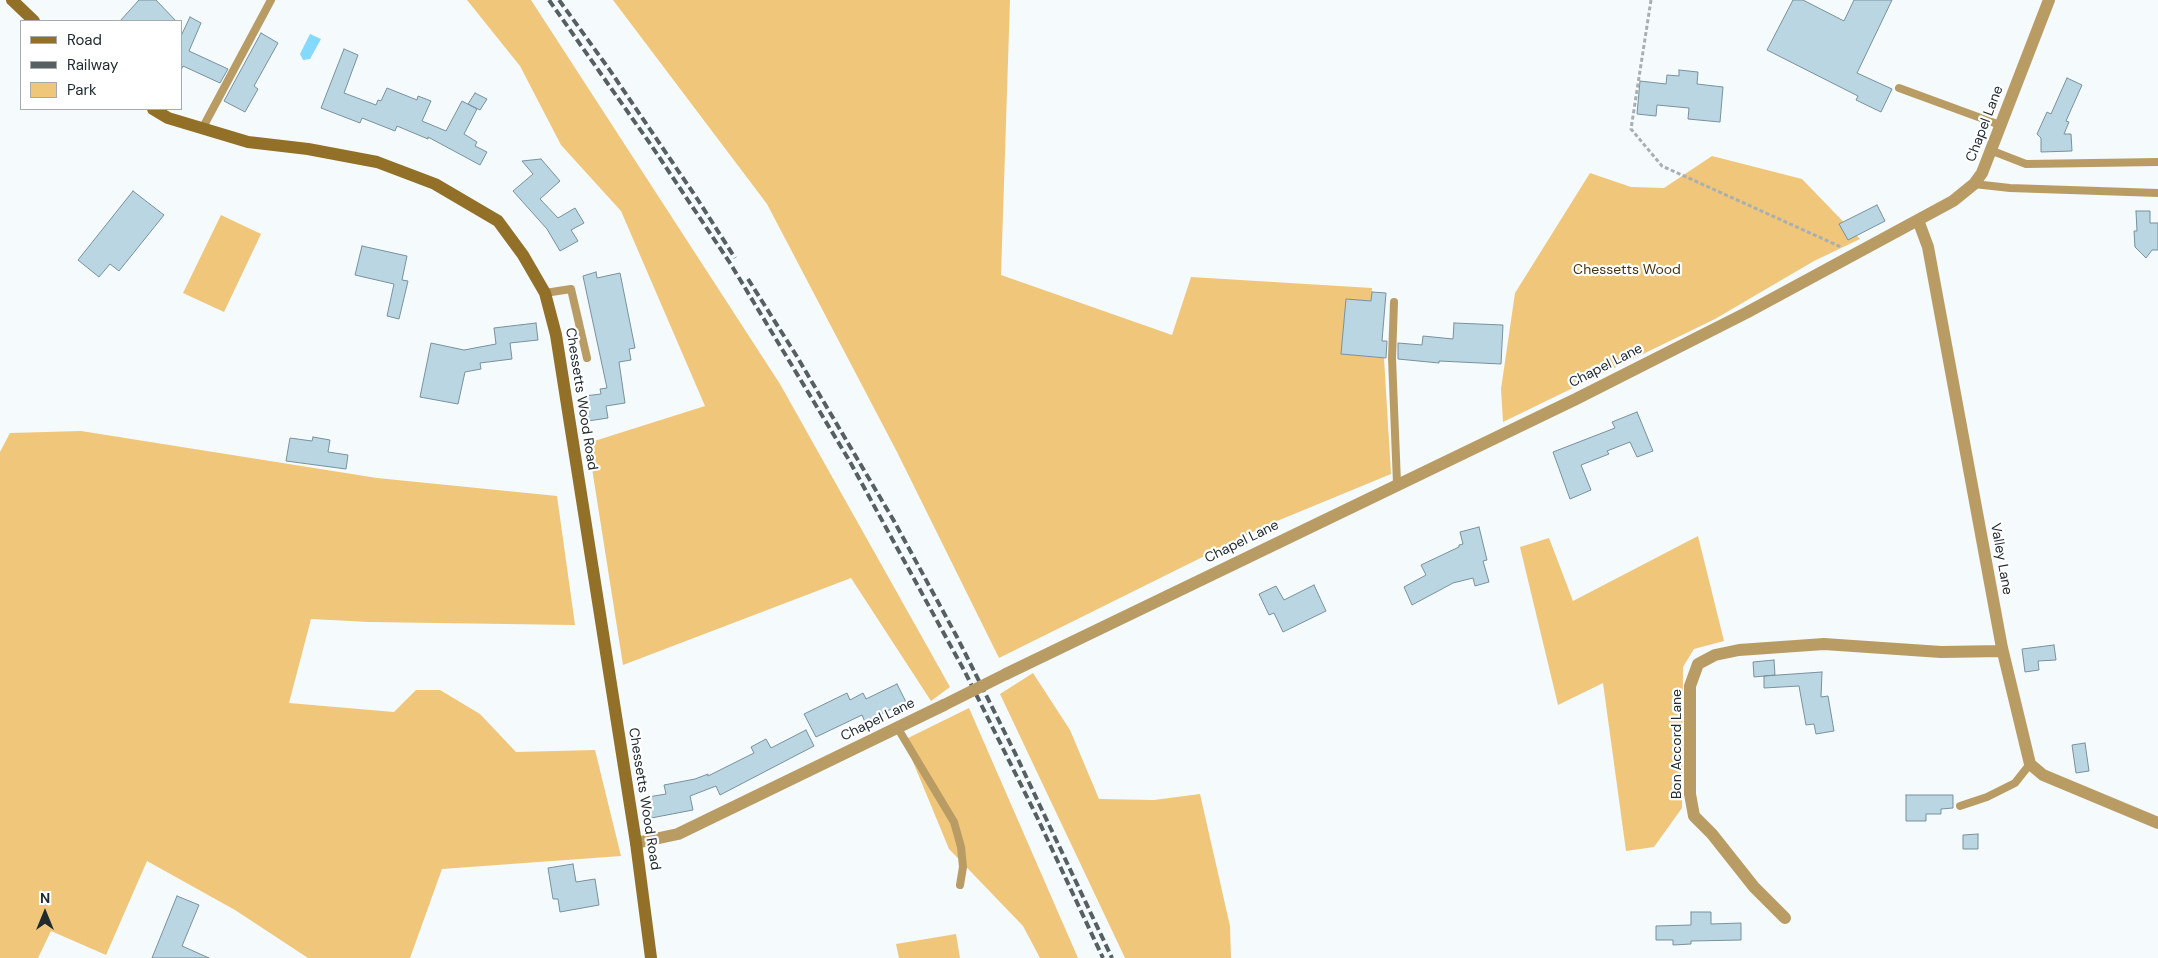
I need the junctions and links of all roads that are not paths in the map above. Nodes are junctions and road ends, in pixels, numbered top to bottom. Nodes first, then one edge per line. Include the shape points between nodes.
1 (12, 0) edge
2 (271, 0) edge
3 (2049, 0) edge
4 (33, 20) edge
5 (1899, 88) dead end
6 (155, 110) edge
7 (2000, 125) junction
8 (202, 128) junction
9 (1990, 150) junction
10 (2158, 162) edge
11 (1974, 184) junction
12 (2158, 194) edge
13 (1918, 220) junction
14 (545, 294) junction
15 (1394, 302) dead end
16 (587, 358) dead end
17 (1398, 483) junction
18 (2002, 651) junction
19 (897, 728) junction
20 (2030, 764) junction
21 (1960, 806) dead end
22 (2158, 823) edge
23 (636, 843) junction
24 (960, 885) dead end
25 (1786, 918) dead end
26 (651, 958) edge

1 - 4 street
2 - 8 lane
3 - 7 street, Chapel Lane
5 - 7 lane
6 - 8 street, Chessetts Wood Road via 168,118
7 - 9 street, Chapel Lane
8 - 14 street, Chessetts Wood Road via 248,142 377,162 435,184 498,221 523,255
9 - 10 lane via 2026,164
9 - 11 street, Chapel Lane via 1982,173
11 - 12 lane
11 - 13 street, Chapel Lane via 1953,201
13 - 17 street, Chapel Lane via 1746,313
13 - 18 street, Valley Lane via 1928,247
14 - 16 lane via 572,289
14 - 23 street, Chessetts Wood Road via 556,335
15 - 17 lane via 1392,358
17 - 19 street, Chapel Lane, bridge
18 - 20 street, Valley Lane
18 - 25 street, Bon Accord Lane via 1941,652 1824,644 1739,650 1715,654 1698,664 1690,686 1690,794 1694,816 1754,887
19 - 23 street, Chapel Lane via 678,834
19 - 24 lane via 954,822 961,846 963,867
20 - 21 lane via 2015,783
20 - 22 street via 2042,775
23 - 26 street, Chessetts Wood Road

